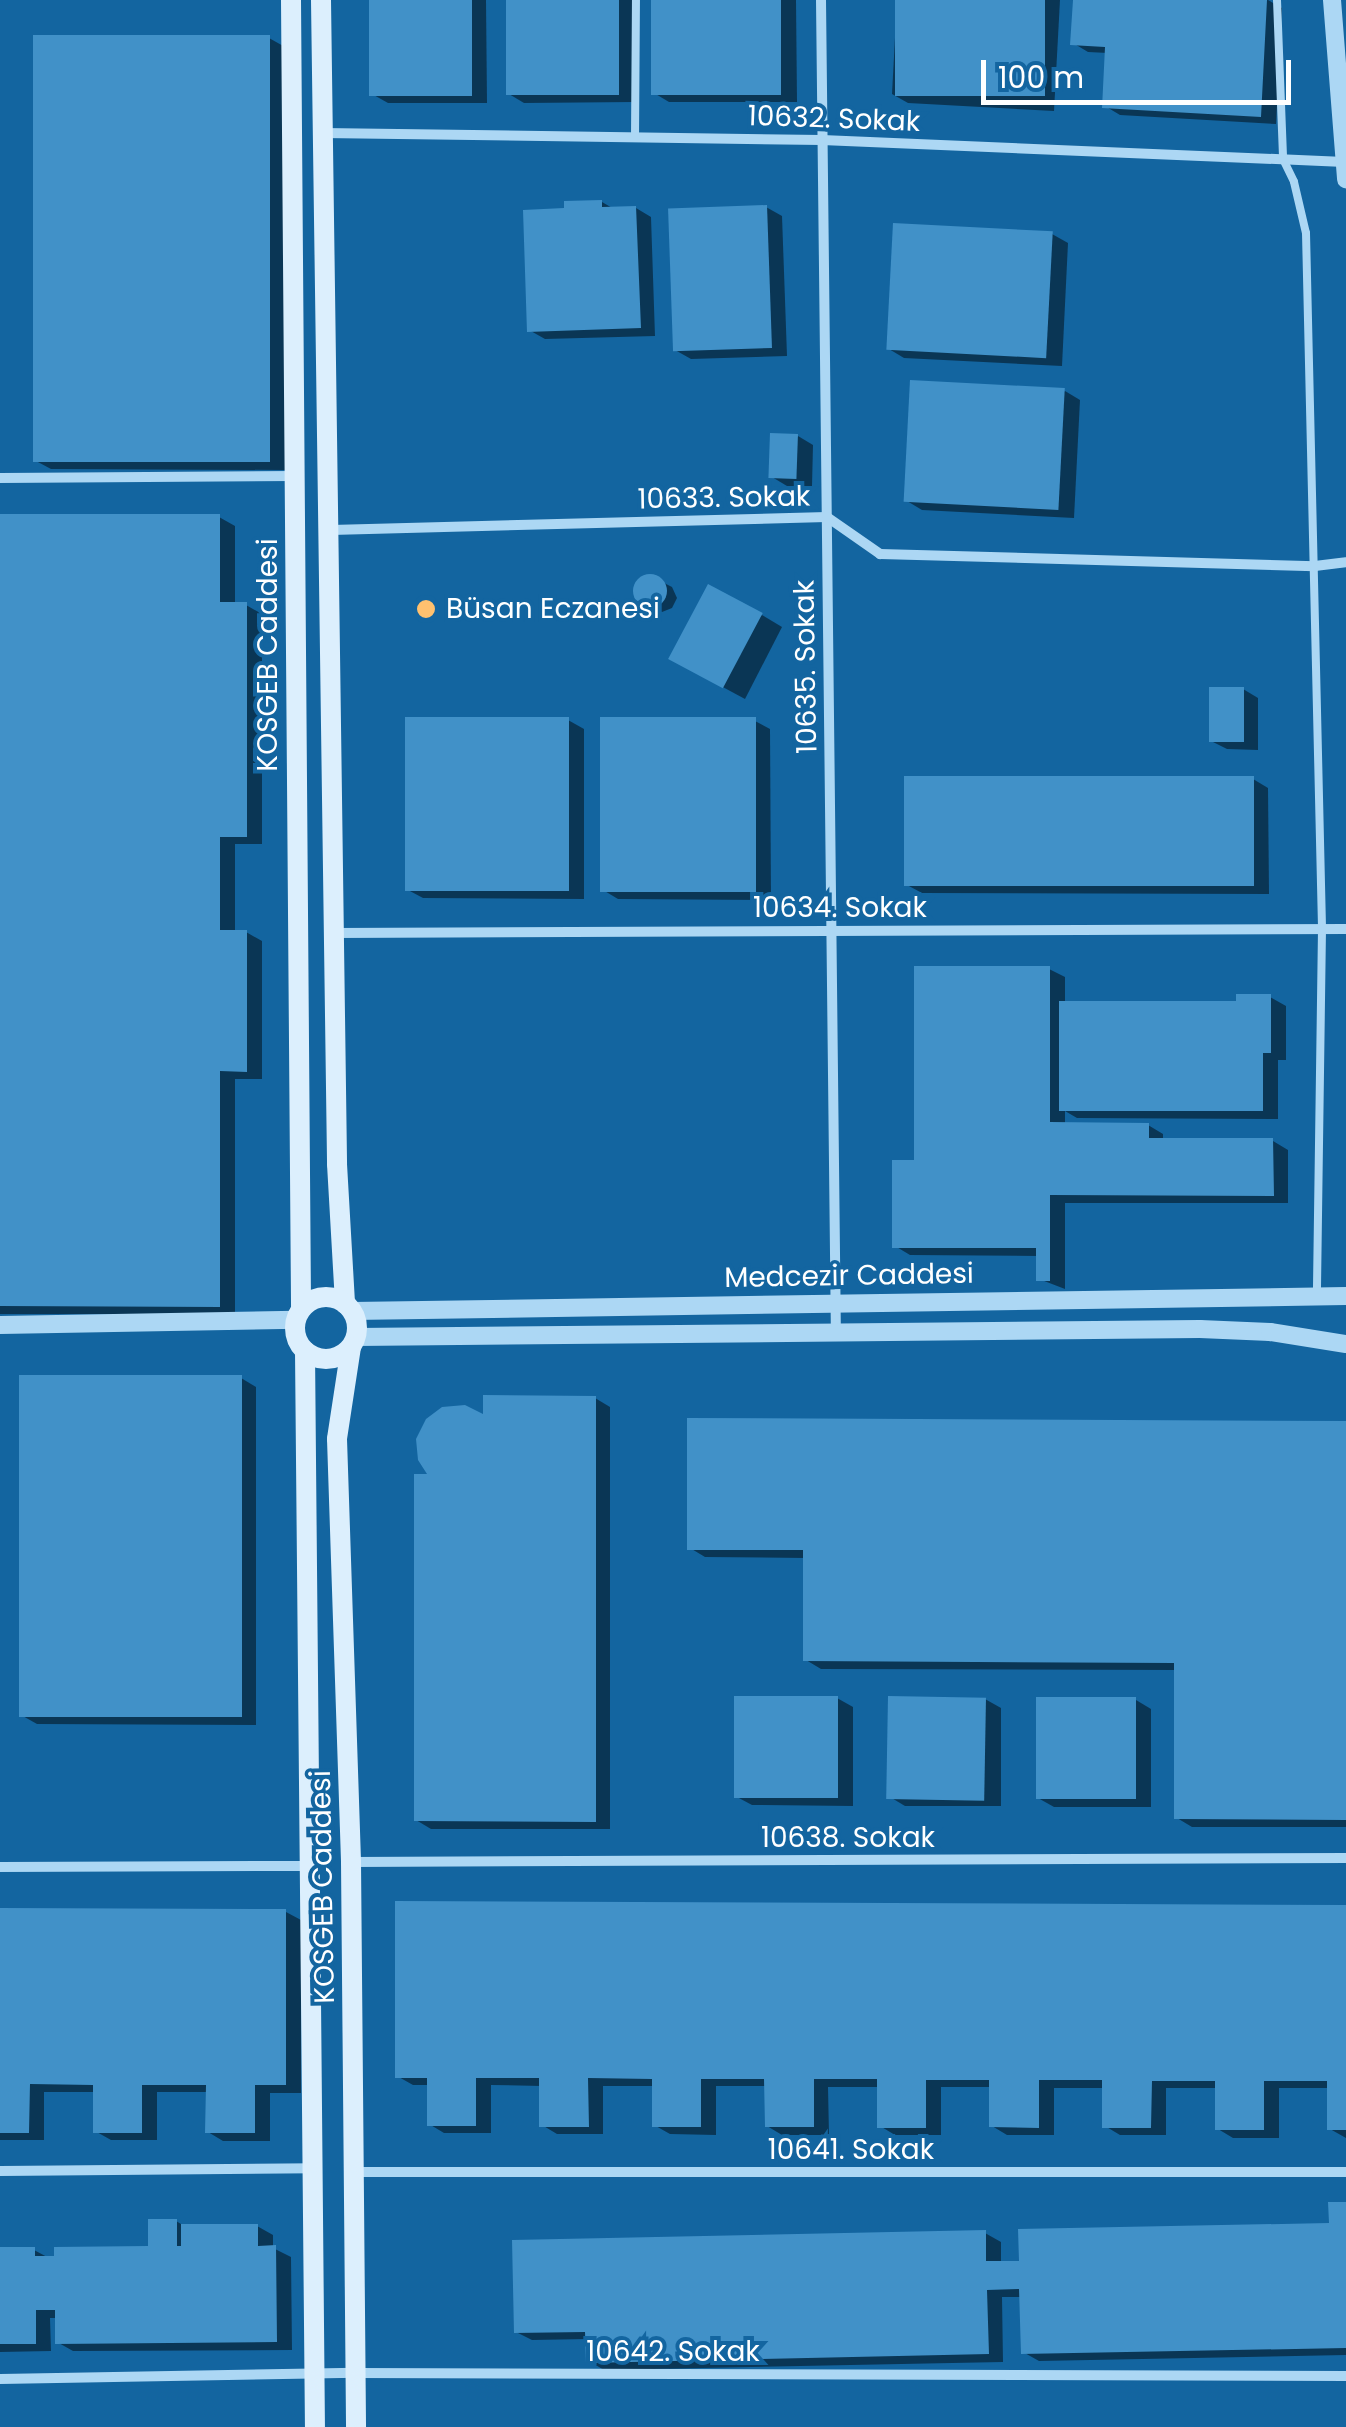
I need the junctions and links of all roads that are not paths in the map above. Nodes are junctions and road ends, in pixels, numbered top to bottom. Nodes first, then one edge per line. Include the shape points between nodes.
1 (291, 0) edge
2 (321, 0) edge
3 (636, 0) edge
4 (821, 0) edge
5 (1277, 0) edge
6 (1332, 0) edge
7 (322, 133) junction
8 (635, 138) junction
9 (822, 140) junction
10 (1283, 159) junction
11 (1345, 162) edge
12 (1346, 178) edge
13 (296, 476) junction
14 (0, 478) edge
15 (827, 517) junction
16 (332, 530) junction
17 (1346, 562) edge
18 (1315, 566) junction
19 (1322, 929) junction
20 (1346, 929) edge
21 (832, 931) junction
22 (334, 933) junction
23 (1346, 1296) edge
24 (1317, 1298) junction
25 (836, 1303) junction
26 (348, 1307) junction
27 (298, 1315) junction
28 (0, 1325) edge
29 (836, 1333) junction
30 (353, 1342) junction
31 (1346, 1344) edge
32 (305, 1351) junction
33 (1346, 1858) edge
34 (350, 1862) junction
35 (308, 1866) junction
36 (0, 1867) edge
37 (314, 2168) junction
38 (0, 2172) edge
39 (356, 2172) junction
40 (1346, 2172) edge
41 (356, 2373) junction
42 (315, 2374) junction
43 (1346, 2376) edge
44 (0, 2379) edge
45 (315, 2427) edge
46 (356, 2427) edge

1 - 13 main road, KOSGEB Caddesi
2 - 7 main road
3 - 8 lane
4 - 9 street, 10635. Sokak
5 - 10 lane
6 - 11 street
7 - 8 street, 10632. Sokak
7 - 16 main road
8 - 9 street, 10632. Sokak
9 - 10 street, 10632. Sokak
9 - 15 street, 10635. Sokak
10 - 11 street, 10632. Sokak
10 - 18 lane via 1306,233
11 - 12 street
13 - 14 street
13 - 27 main road, KOSGEB Caddesi
15 - 16 street, 10633. Sokak
15 - 18 street, 10633. Sokak via 880,554
15 - 21 street, 10635. Sokak
16 - 22 main road
17 - 18 street, 10633. Sokak
18 - 19 lane
19 - 20 street, 10634. Sokak
19 - 21 street, 10634. Sokak
19 - 24 lane
21 - 22 street, 10634. Sokak
21 - 25 street, 10635. Sokak
22 - 26 main road via 337,1164
23 - 24 street, Medcezir Caddesi
24 - 25 street, Medcezir Caddesi
25 - 26 street, Medcezir Caddesi
25 - 29 street, 10635. Sokak
26 - 27 main road via 317,1298
26 - 30 main road
27 - 28 street
27 - 32 main road via 296,1337
29 - 30 street, Medcezir Caddesi
29 - 31 street, Medcezir Caddesi via 1231,1329
30 - 32 main road via 343,1354 323,1359
30 - 34 main road, KOSGEB Caddesi via 337,1439
32 - 35 main road, KOSGEB Caddesi
33 - 34 street, 10638. Sokak
34 - 39 main road, KOSGEB Caddesi
35 - 36 street
35 - 37 main road, KOSGEB Caddesi
37 - 38 street
37 - 42 main road, KOSGEB Caddesi
39 - 40 street, 10641. Sokak
39 - 41 main road, KOSGEB Caddesi
41 - 42 street, 10642. Sokak
41 - 43 street, 10642. Sokak
41 - 46 main road, KOSGEB Caddesi
42 - 44 street, 10642. Sokak
42 - 45 main road, KOSGEB Caddesi

